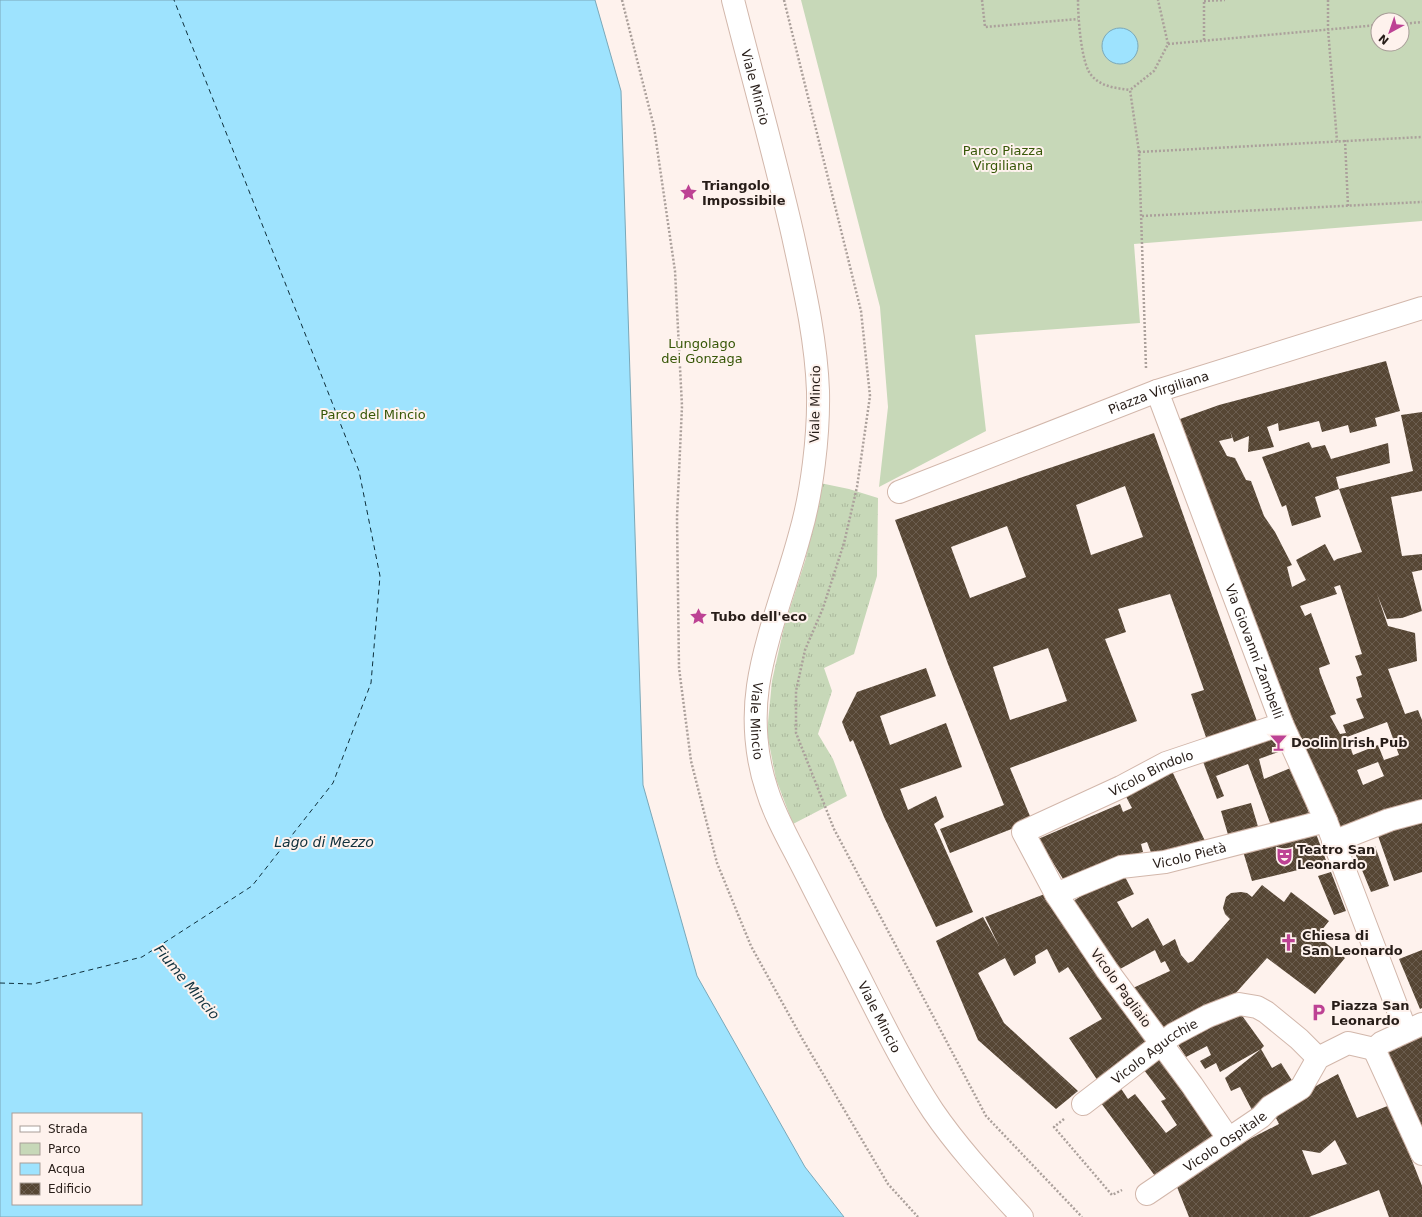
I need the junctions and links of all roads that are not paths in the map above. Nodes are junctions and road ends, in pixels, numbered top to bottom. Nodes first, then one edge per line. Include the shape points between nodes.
1 (734, 0) edge
2 (1422, 308) edge
3 (1157, 391) junction
4 (899, 492) dead end
5 (1282, 724) junction
6 (1422, 811) edge
7 (1326, 821) junction
8 (1023, 832) joint
9 (1333, 842) junction
10 (1056, 894) junction
11 (1415, 1027) edge
12 (1161, 1044) junction
13 (1374, 1049) junction
14 (1318, 1058) junction
15 (1083, 1104) road end
16 (1228, 1138) junction
17 (1422, 1154) edge
18 (1147, 1194) road end
19 (1022, 1217) edge

1 - 19 street, Viale Mincio via 807,300 815,351 818,394 813,463 802,530 758,687 756,731 760,764 767,792 778,818 911,1074 958,1145
2 - 3 street, Piazza Virgiliana
3 - 4 street, Piazza Virgiliana
3 - 5 street, Via Giovanni Zambelli
5 - 7 street, Via Giovanni Zambelli
5 - 8 street, Vicolo Bindolo via 1166,763
6 - 9 street via 1389,820
7 - 9 street, Via Giovanni Zambelli
7 - 10 street, Vicolo Pietà via 1165,862 1121,868
8 - 10 street, Vicolo Pagliaio
9 - 11 street, Via Giovanni Zambelli via 1368,931
10 - 12 street, Vicolo Pagliaio
11 - 13 street
12 - 14 street, Vicolo Agucchie via 1201,1020 1239,1004 1257,1007 1299,1039
12 - 15 street, Vicolo Agucchie
12 - 16 street, Vicolo Pagliaio
13 - 14 street via 1348,1043
13 - 17 street
14 - 16 street, Vicolo Ospitale via 1301,1088
16 - 18 street, Vicolo Ospitale

